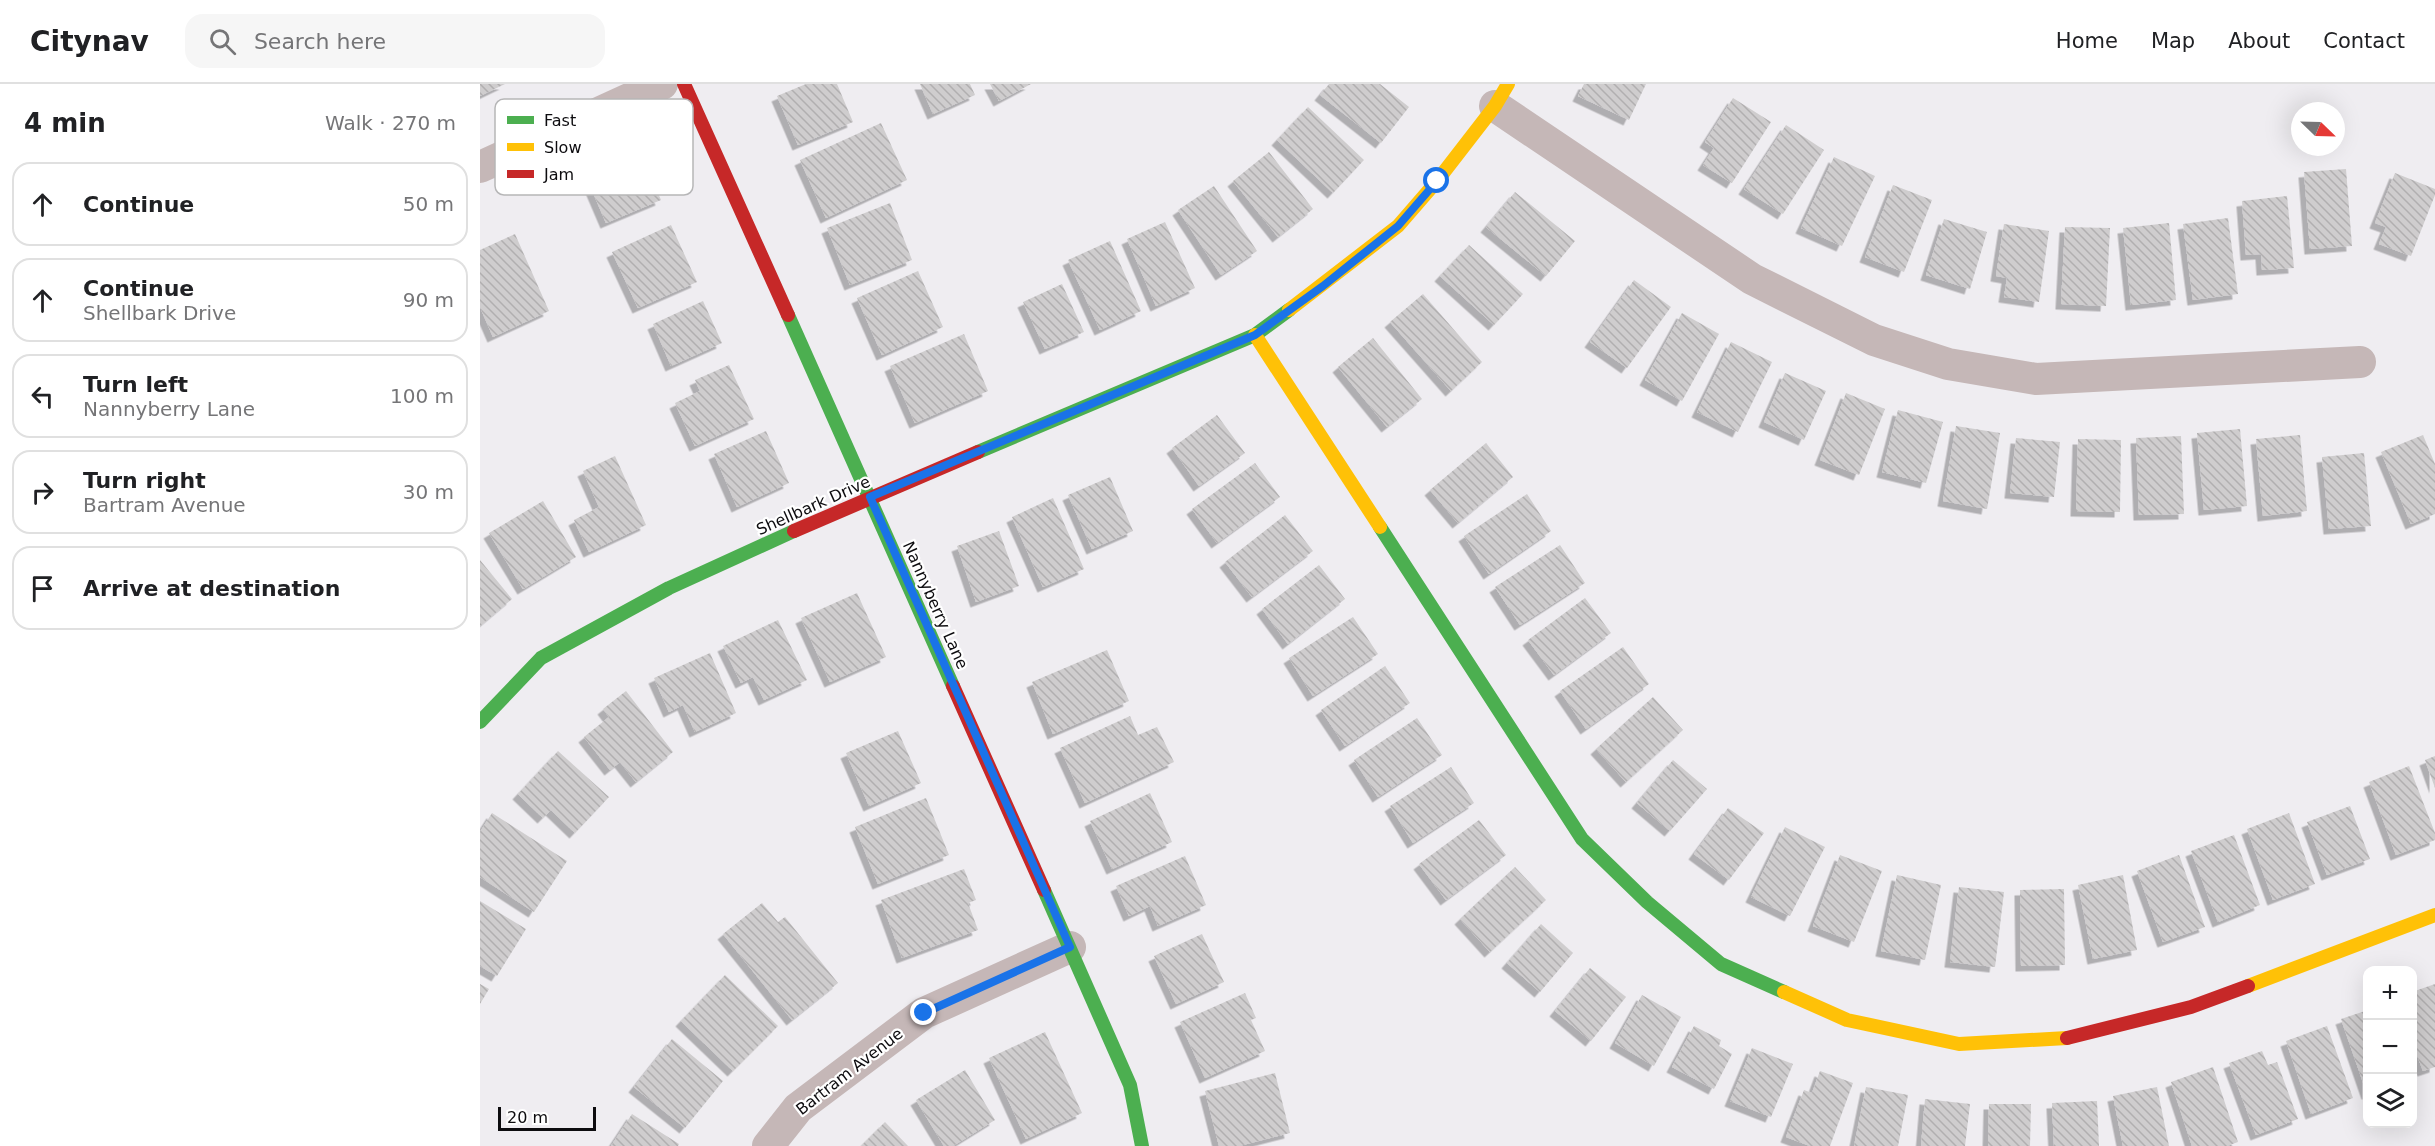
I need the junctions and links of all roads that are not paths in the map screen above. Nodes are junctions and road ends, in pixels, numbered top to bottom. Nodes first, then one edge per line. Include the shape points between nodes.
1 (662, 84) edge
2 (684, 84) edge
3 (1502, 95) edge
4 (629, 99) edge
5 (691, 99) edge
6 (693, 104) edge
7 (495, 160) edge
8 (480, 167) edge
9 (1255, 335) junction
10 (2360, 362) dead end
11 (870, 497) junction
12 (480, 722) edge
13 (2435, 915) edge
14 (1070, 947) junction
15 (768, 1146) edge
16 (1142, 1146) edge

1 - 4 street
2 - 5 street, Nannyberry Lane
3 - 9 street, Shellbark Drive via 1398,226
3 - 10 street via 1752,279 1874,340 1948,364 2036,379
6 - 11 street, Nannyberry Lane
7 - 8 street
9 - 11 street, Shellbark Drive
9 - 13 street via 1582,838 1647,902 1721,963 1847,1020 1959,1044 2061,1039 2191,1007
11 - 12 street, Shellbark Drive via 669,588 541,658
11 - 14 street, Nannyberry Lane
14 - 15 street, Bartram Avenue via 924,1013 798,1108
14 - 16 street, Nannyberry Lane via 1130,1085

